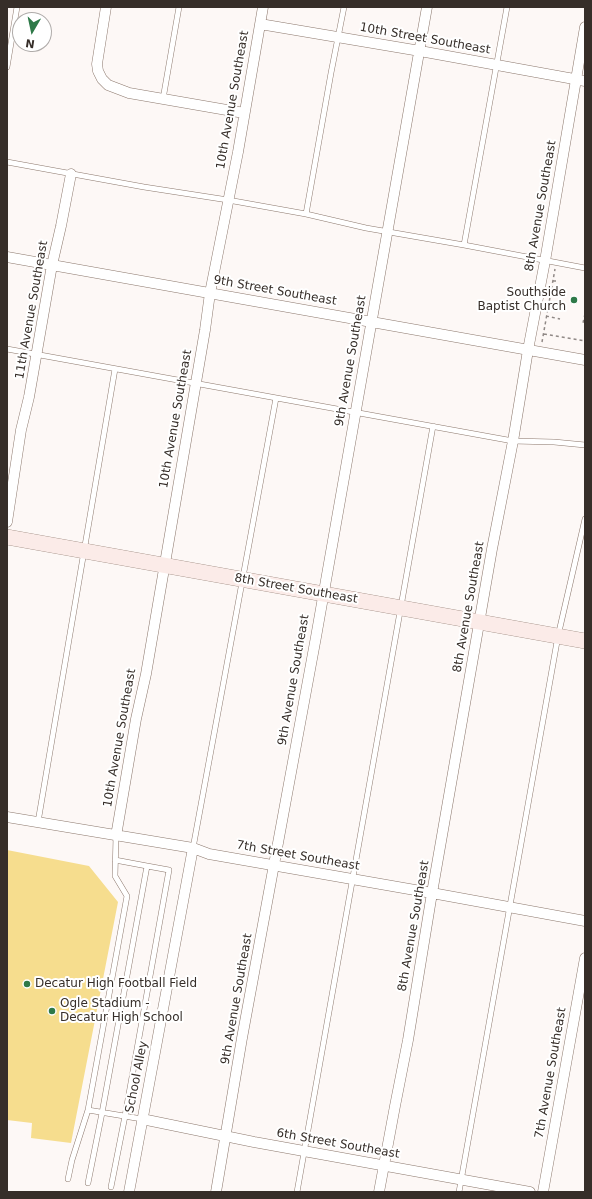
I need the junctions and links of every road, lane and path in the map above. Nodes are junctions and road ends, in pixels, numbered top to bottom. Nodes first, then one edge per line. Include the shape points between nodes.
1 (18, 7) edge
2 (106, 7) edge
3 (179, 7) edge
4 (263, 7) edge
5 (344, 7) edge
6 (427, 7) edge
7 (507, 7) edge
8 (260, 24) junction
9 (585, 27) edge
10 (338, 38) junction
11 (420, 51) junction
12 (496, 64) junction
13 (7, 66) edge
14 (580, 81) edge
15 (163, 99) junction
16 (244, 113) junction
17 (7, 162) edge
18 (71, 174) junction
19 (228, 200) junction
20 (306, 214) junction
21 (387, 231) junction
22 (464, 245) junction
23 (7, 257) edge
24 (545, 261) junction
25 (556, 263) junction
26 (52, 265) junction
27 (585, 268) edge
28 (210, 293) junction
29 (535, 314) junction
30 (585, 314) edge
31 (547, 316) junction
32 (560, 319) dead end
33 (371, 322) junction
34 (585, 323) edge
35 (544, 334) junction
36 (585, 341) edge
37 (7, 349) edge
38 (528, 350) junction
39 (541, 352) junction
40 (37, 355) junction
41 (585, 360) edge
42 (115, 369) junction
43 (195, 383) junction
44 (276, 398) junction
45 (355, 412) junction
46 (433, 426) junction
47 (513, 441) junction
48 (585, 445) edge
49 (585, 519) edge
50 (7, 522) edge
51 (7, 537) edge
52 (83, 551) junction
53 (164, 565) junction
54 (242, 579) junction
55 (323, 594) junction
56 (401, 608) junction
57 (480, 622) junction
58 (558, 636) junction
59 (585, 641) edge
60 (7, 817) edge
61 (38, 822) junction
62 (116, 836) junction
63 (193, 848) junction
64 (115, 860) junction
65 (274, 865) junction
66 (147, 866) junction
67 (352, 879) junction
68 (432, 892) junction
69 (510, 907) junction
70 (585, 921) edge
71 (585, 958) edge
72 (88, 1110) junction
73 (102, 1113) junction
74 (125, 1116) junction
75 (142, 1119) junction
76 (226, 1136) junction
77 (304, 1152) junction
78 (384, 1165) junction
79 (68, 1179) dead end
80 (461, 1180) junction
81 (88, 1183) dead end
82 (111, 1187) dead end
83 (129, 1192) edge
84 (216, 1192) edge
85 (297, 1192) edge
86 (379, 1192) edge
87 (459, 1192) edge
88 (530, 1192) edge
89 (543, 1192) edge

1 - 13 lane
2 - 15 street via 97,64 102,79 108,85 129,93
3 - 15 lane
4 - 8 street, 10th Avenue Southeast
5 - 10 lane
6 - 11 street, 9th Avenue Southeast
7 - 12 lane
8 - 10 street, 10th Street Southeast
8 - 16 street, 10th Avenue Southeast
9 - 14 street, 8th Avenue Southeast
10 - 11 street, 10th Street Southeast
10 - 20 lane
11 - 12 street, 10th Street Southeast
11 - 21 street, 9th Avenue Southeast
12 - 14 street, 10th Street Southeast
12 - 22 lane
14 - 24 street, 8th Avenue Southeast
15 - 16 street
16 - 19 street, 10th Avenue Southeast
17 - 18 lane
18 - 19 lane
18 - 26 street, 11th Avenue Southeast
19 - 20 lane
19 - 28 street, 10th Avenue Southeast
20 - 21 lane
21 - 22 lane
21 - 33 street, 9th Avenue Southeast
22 - 24 lane
23 - 26 street, 9th Street Southeast
24 - 25 lane
24 - 29 street, 8th Avenue Southeast
25 - 27 lane
25 - 31 path
26 - 28 street, 9th Street Southeast
26 - 40 street, 11th Avenue Southeast
28 - 33 street, 9th Street Southeast
28 - 43 street, 10th Avenue Southeast
29 - 31 path
29 - 38 street, 8th Avenue Southeast
30 - 34 path
31 - 32 path
31 - 35 path
33 - 38 street, 9th Street Southeast
33 - 45 street, 9th Avenue Southeast
35 - 36 path
35 - 39 path
37 - 40 lane
38 - 39 street, 9th Street Southeast
38 - 47 street, 8th Avenue Southeast
39 - 41 street, 9th Street Southeast
40 - 42 lane
40 - 50 street, 11th Avenue Southeast
42 - 43 lane
42 - 52 lane
43 - 44 lane
43 - 53 street, 10th Avenue Southeast
44 - 45 lane
44 - 54 lane
45 - 46 lane
45 - 55 street, 9th Avenue Southeast
46 - 47 lane
46 - 56 lane
47 - 48 lane
47 - 57 street, 8th Avenue Southeast
49 - 58 lane
51 - 52 street, 8th Street Southeast
52 - 53 street, 8th Street Southeast
52 - 61 lane
53 - 54 street, 8th Street Southeast
53 - 62 street, 10th Avenue Southeast
54 - 55 street, 8th Street Southeast
54 - 63 lane
55 - 56 street, 8th Street Southeast
55 - 65 street, 9th Avenue Southeast
56 - 57 street, 8th Street Southeast
56 - 67 lane
57 - 58 street, 8th Street Southeast
57 - 68 street, 8th Avenue Southeast
58 - 59 street, 8th Street Southeast
58 - 69 lane
60 - 61 street, 7th Street Southeast
61 - 62 street, 7th Street Southeast
62 - 63 street, 7th Street Southeast
62 - 64 lane
63 - 65 street, 7th Street Southeast via 209,854
63 - 75 street, School Alley
64 - 66 lane
64 - 72 lane via 116,876 127,896
65 - 67 street, 7th Street Southeast
65 - 76 street, 9th Avenue Southeast
66 - 73 lane
66 - 74 lane via 169,870
67 - 68 street, 7th Street Southeast
67 - 77 lane
68 - 69 street, 7th Street Southeast
68 - 78 street, 8th Avenue Southeast
69 - 70 street, 7th Street Southeast
69 - 80 lane
71 - 89 street, 7th Avenue Southeast
72 - 73 lane
72 - 79 lane
73 - 74 lane
73 - 81 lane
74 - 75 lane
74 - 82 lane
75 - 76 street, 6th Street Southeast
75 - 83 street, School Alley
76 - 77 street, 6th Street Southeast
76 - 84 street, 9th Avenue Southeast
77 - 78 street, 6th Street Southeast
77 - 85 lane
78 - 80 street, 6th Street Southeast
78 - 86 street, 8th Avenue Southeast
80 - 87 lane
80 - 88 street, 6th Street Southeast

